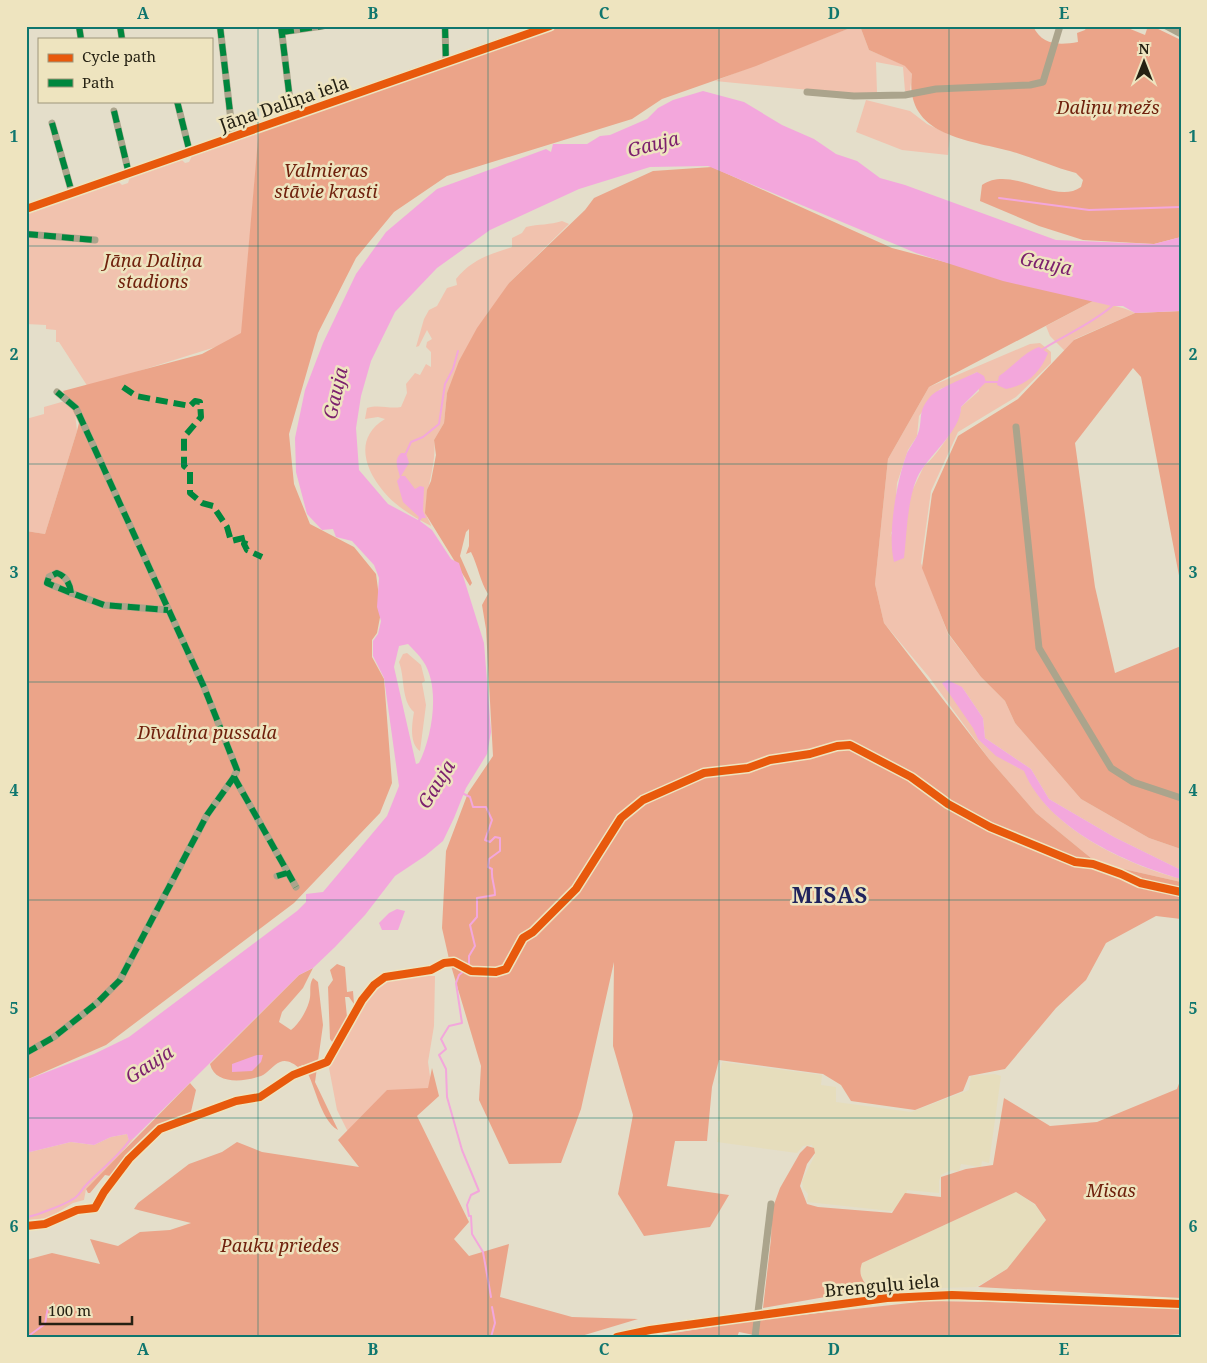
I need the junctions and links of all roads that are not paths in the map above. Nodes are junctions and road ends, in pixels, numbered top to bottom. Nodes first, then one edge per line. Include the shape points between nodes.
1 (220, 26) edge
2 (323, 26) edge
3 (445, 26) edge
4 (550, 26) edge
5 (1060, 26) edge
6 (1166, 26) edge
7 (281, 29) edge
8 (1181, 34) edge
9 (446, 64) junction
10 (807, 92) dead end
11 (177, 102) edge
12 (114, 111) dead end
13 (292, 116) junction
14 (52, 123) dead end
15 (233, 138) junction
16 (190, 152) junction
17 (129, 174) junction
18 (72, 193) junction
19 (26, 209) edge
20 (26, 234) edge
21 (95, 240) dead end
22 (57, 392) dead end
23 (1016, 427) dead end
24 (71, 593) dead end
25 (164, 600) junction
26 (146, 608) junction
27 (168, 610) junction
28 (234, 777) junction
29 (1181, 798) edge
30 (287, 872) junction
31 (277, 876) dead end
32 (296, 887) dead end
33 (26, 1053) edge
34 (771, 1204) dead end
35 (1181, 1304) edge
36 (758, 1315) junction
37 (650, 1334) edge
38 (617, 1337) edge
39 (755, 1337) edge

1 - 15 street
2 - 7 street
3 - 9 street
4 - 9 street, Jāņa Daliņa iela
5 - 10 street via 1043,82 936,89 905,95 854,96
6 - 8 street
7 - 13 street
9 - 13 street, Jāņa Daliņa iela
11 - 16 street
12 - 17 street
13 - 15 street, Jāņa Daliņa iela
14 - 18 street
15 - 16 street, Jāņa Daliņa iela
16 - 17 street, Jāņa Daliņa iela
17 - 18 street, Jāņa Daliņa iela
18 - 19 street, Jāņa Daliņa iela
20 - 21 street
22 - 25 street via 76,408
23 - 29 street via 1039,648 1111,768 1133,782
24 - 26 street via 104,605
25 - 26 street
25 - 27 street
26 - 27 street
27 - 28 street via 212,705 236,770
28 - 30 street
28 - 33 street via 207,815 120,980 54,1038
30 - 31 street
30 - 32 street
34 - 36 street
35 - 36 street, Brenguļu iela via 952,1295 887,1298
36 - 37 street, Brenguļu iela
36 - 39 street
37 - 38 street, Brenguļu iela

